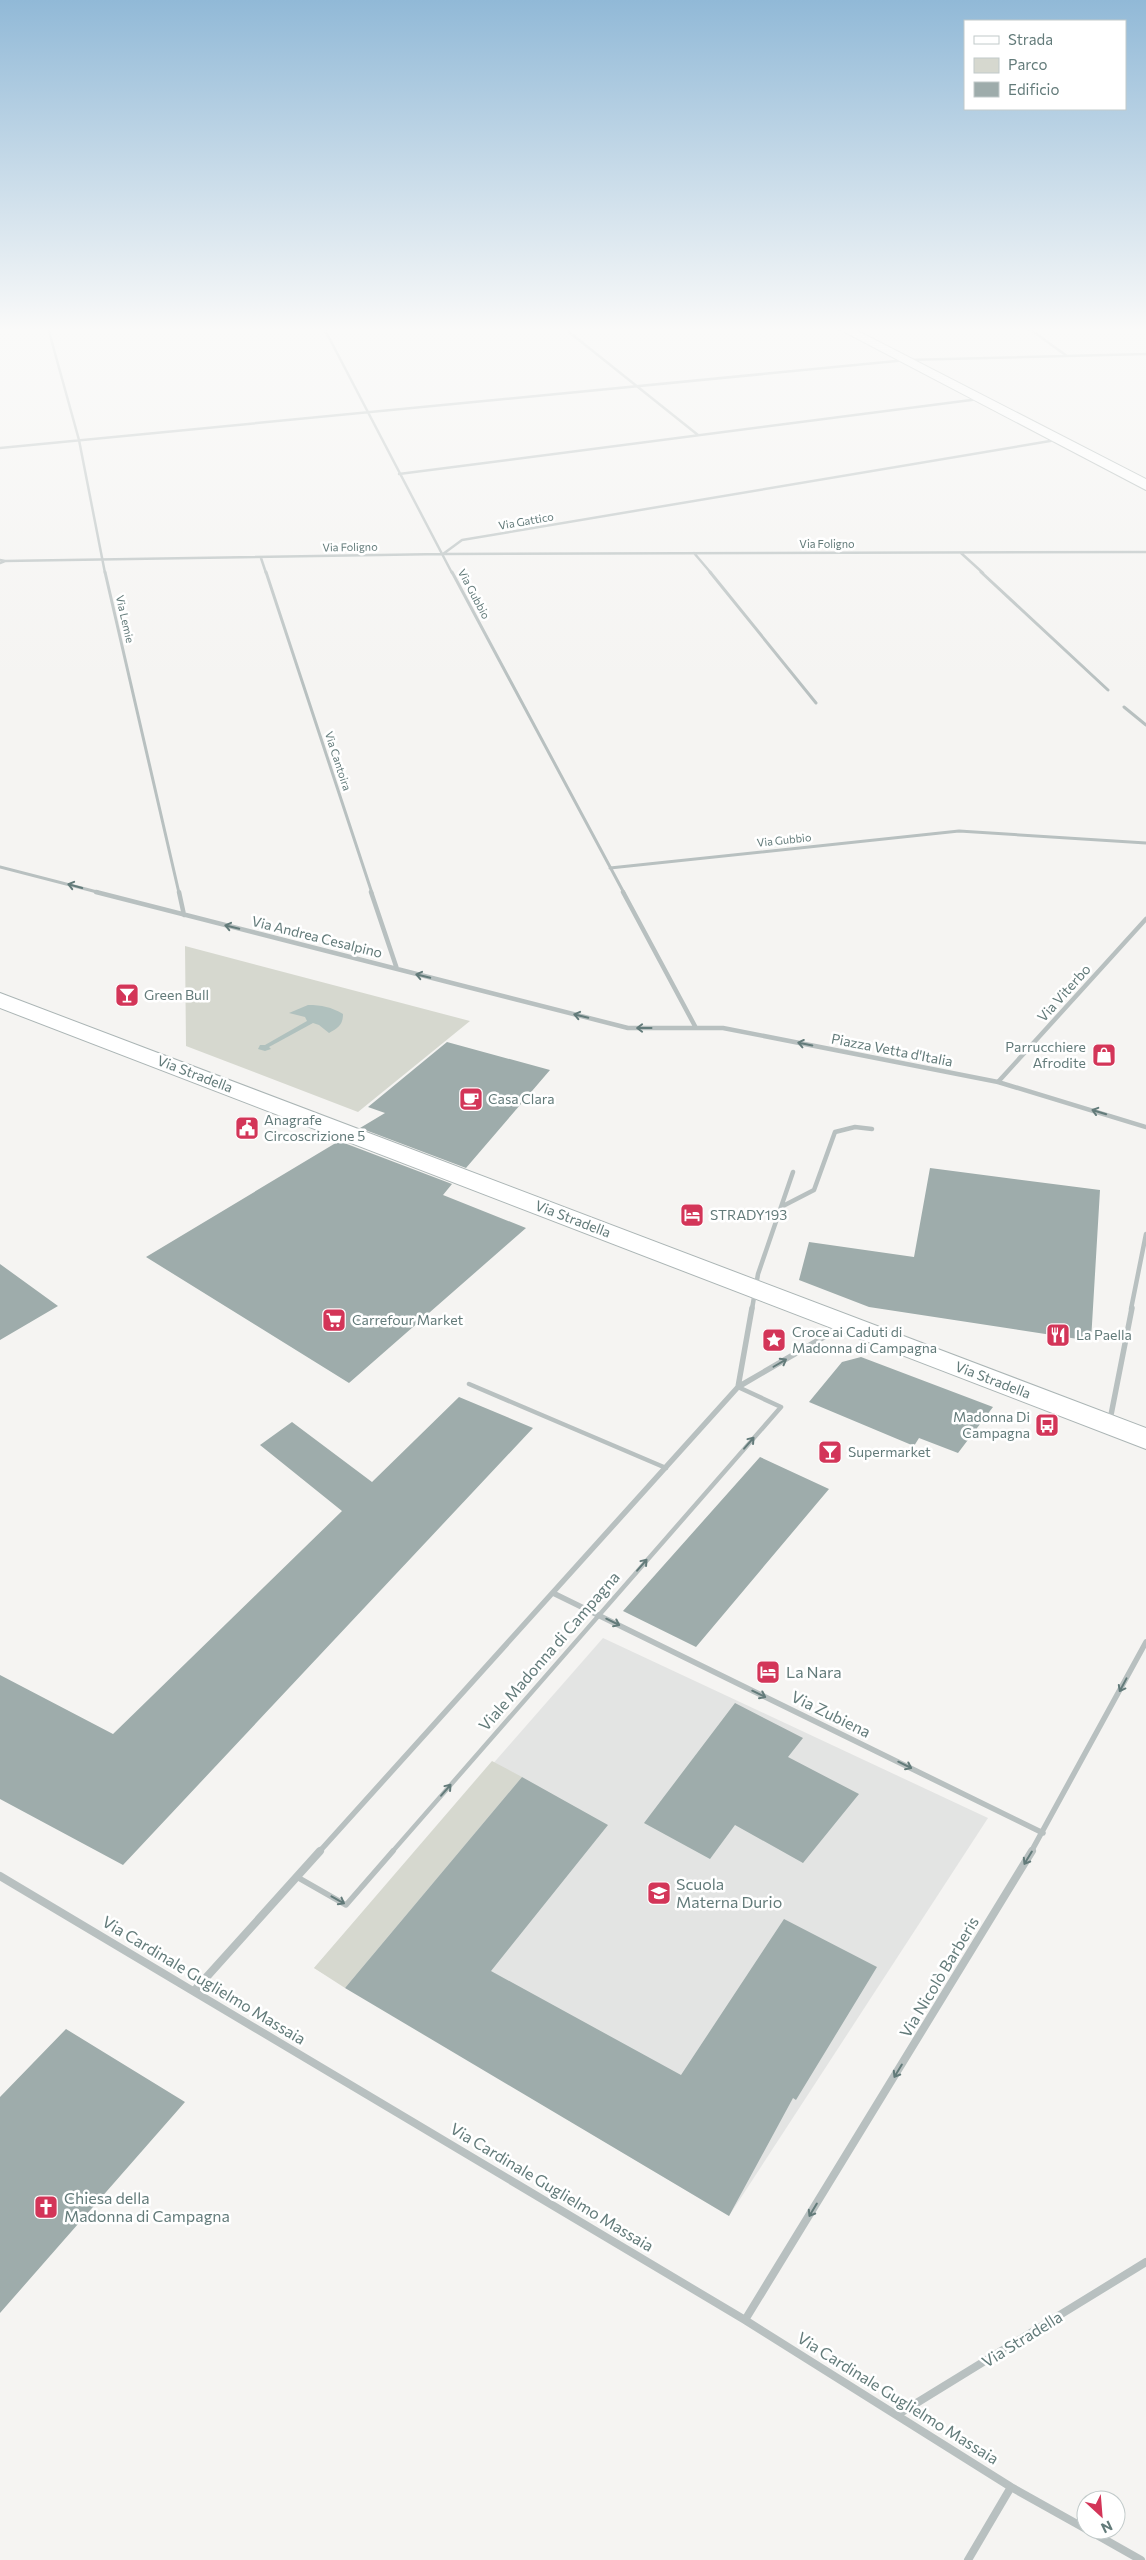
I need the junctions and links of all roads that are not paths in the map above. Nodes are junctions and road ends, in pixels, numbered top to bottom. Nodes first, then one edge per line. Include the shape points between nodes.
1 (80, 447) edge
2 (386, 447) edge
3 (602, 447) edge
4 (1010, 447) edge
5 (1076, 447) edge
6 (399, 474) junction
7 (1146, 485) edge
8 (960, 552) junction
9 (1146, 552) edge
10 (694, 553) junction
11 (442, 554) junction
12 (261, 558) junction
13 (102, 559) junction
14 (0, 562) edge
15 (1108, 690) dead end
16 (816, 703) dead end
17 (1124, 706) dead end
18 (1146, 725) edge
19 (1146, 843) edge
20 (0, 867) edge
21 (610, 868) junction
22 (184, 915) junction
23 (1146, 919) edge
24 (397, 969) junction
25 (0, 1000) edge
26 (628, 1028) joint
27 (696, 1028) junction
28 (998, 1082) junction
29 (1146, 1127) edge
30 (872, 1129) dead end
31 (793, 1172) dead end
32 (781, 1208) junction
33 (1146, 1234) edge
34 (756, 1288) junction
35 (846, 1324) junction
36 (469, 1384) dead end
37 (738, 1387) junction
38 (1108, 1425) junction
39 (1146, 1440) edge
40 (666, 1468) junction
41 (553, 1593) junction
42 (598, 1615) junction
43 (1146, 1642) edge
44 (1043, 1833) junction
45 (0, 1876) edge
46 (295, 1876) junction
47 (194, 1991) junction
48 (1146, 2262) edge
49 (745, 2320) junction
50 (897, 2416) junction
51 (1011, 2487) junction
52 (1076, 2523) edge
53 (1107, 2540) edge
54 (968, 2560) edge
55 (1142, 2560) edge

1 - 13 street, Via Lemie
2 - 6 street, Via Gubbio
3 - 6 street
4 - 11 street, Via Gattico via 462,540
5 - 7 street
6 - 11 street, Via Gubbio
8 - 9 street, Via Foligno
8 - 10 street, Via Foligno
8 - 15 street
10 - 11 street, Via Foligno
10 - 16 street
11 - 12 street, Via Foligno
11 - 21 street, Via Gubbio
12 - 13 street, Via Foligno
12 - 24 street, Via Cantoira
13 - 14 street, Via Foligno
13 - 22 street, Via Lemie
17 - 18 street
19 - 21 street, Via Gubbio via 959,830
22 -> 20 street, Via Andrea Cesalpino
21 - 27 street, Via Gubbio
24 -> 22 street, Via Andrea Cesalpino
23 - 28 street, Via Viterbo
26 -> 24 street, Via Andrea Cesalpino
25 - 34 street, Via Stradella
27 -> 26 street, Piazza Vetta d'Italia
28 -> 27 street, Piazza Vetta d'Italia via 722,1028
29 -> 28 street, Piazza Vetta d'Italia
30 - 32 street via 854,1127 836,1132 814,1190
31 - 32 street
32 - 34 street
33 - 38 street via 1114,1410
34 - 35 street, Via Stradella
34 - 37 street
37 -> 35 street
35 - 38 street, Via Stradella
36 - 40 lane
37 - 40 street
42 -> 37 lane, Viale Madonna di Campagna via 781,1407
38 - 39 street, Via Stradella
40 - 41 street
41 - 42 street, Via Zubiena
41 - 46 street
42 -> 44 street, Via Zubiena
46 -> 42 lane, Viale Madonna di Campagna via 346,1905
43 -> 44 street, Via Nicolò Barberis
44 -> 49 street, Via Nicolò Barberis
45 - 47 street, Via Cardinale Guglielmo Massaia
46 - 47 street
47 - 49 street, Via Cardinale Guglielmo Massaia
48 - 50 street, Via Stradella
49 - 50 street, Via Cardinale Guglielmo Massaia
50 - 51 street, Via Cardinale Guglielmo Massaia
51 - 52 street, Via Cardinale Guglielmo Massaia
51 - 54 street
53 - 55 street, Via Cardinale Guglielmo Massaia

